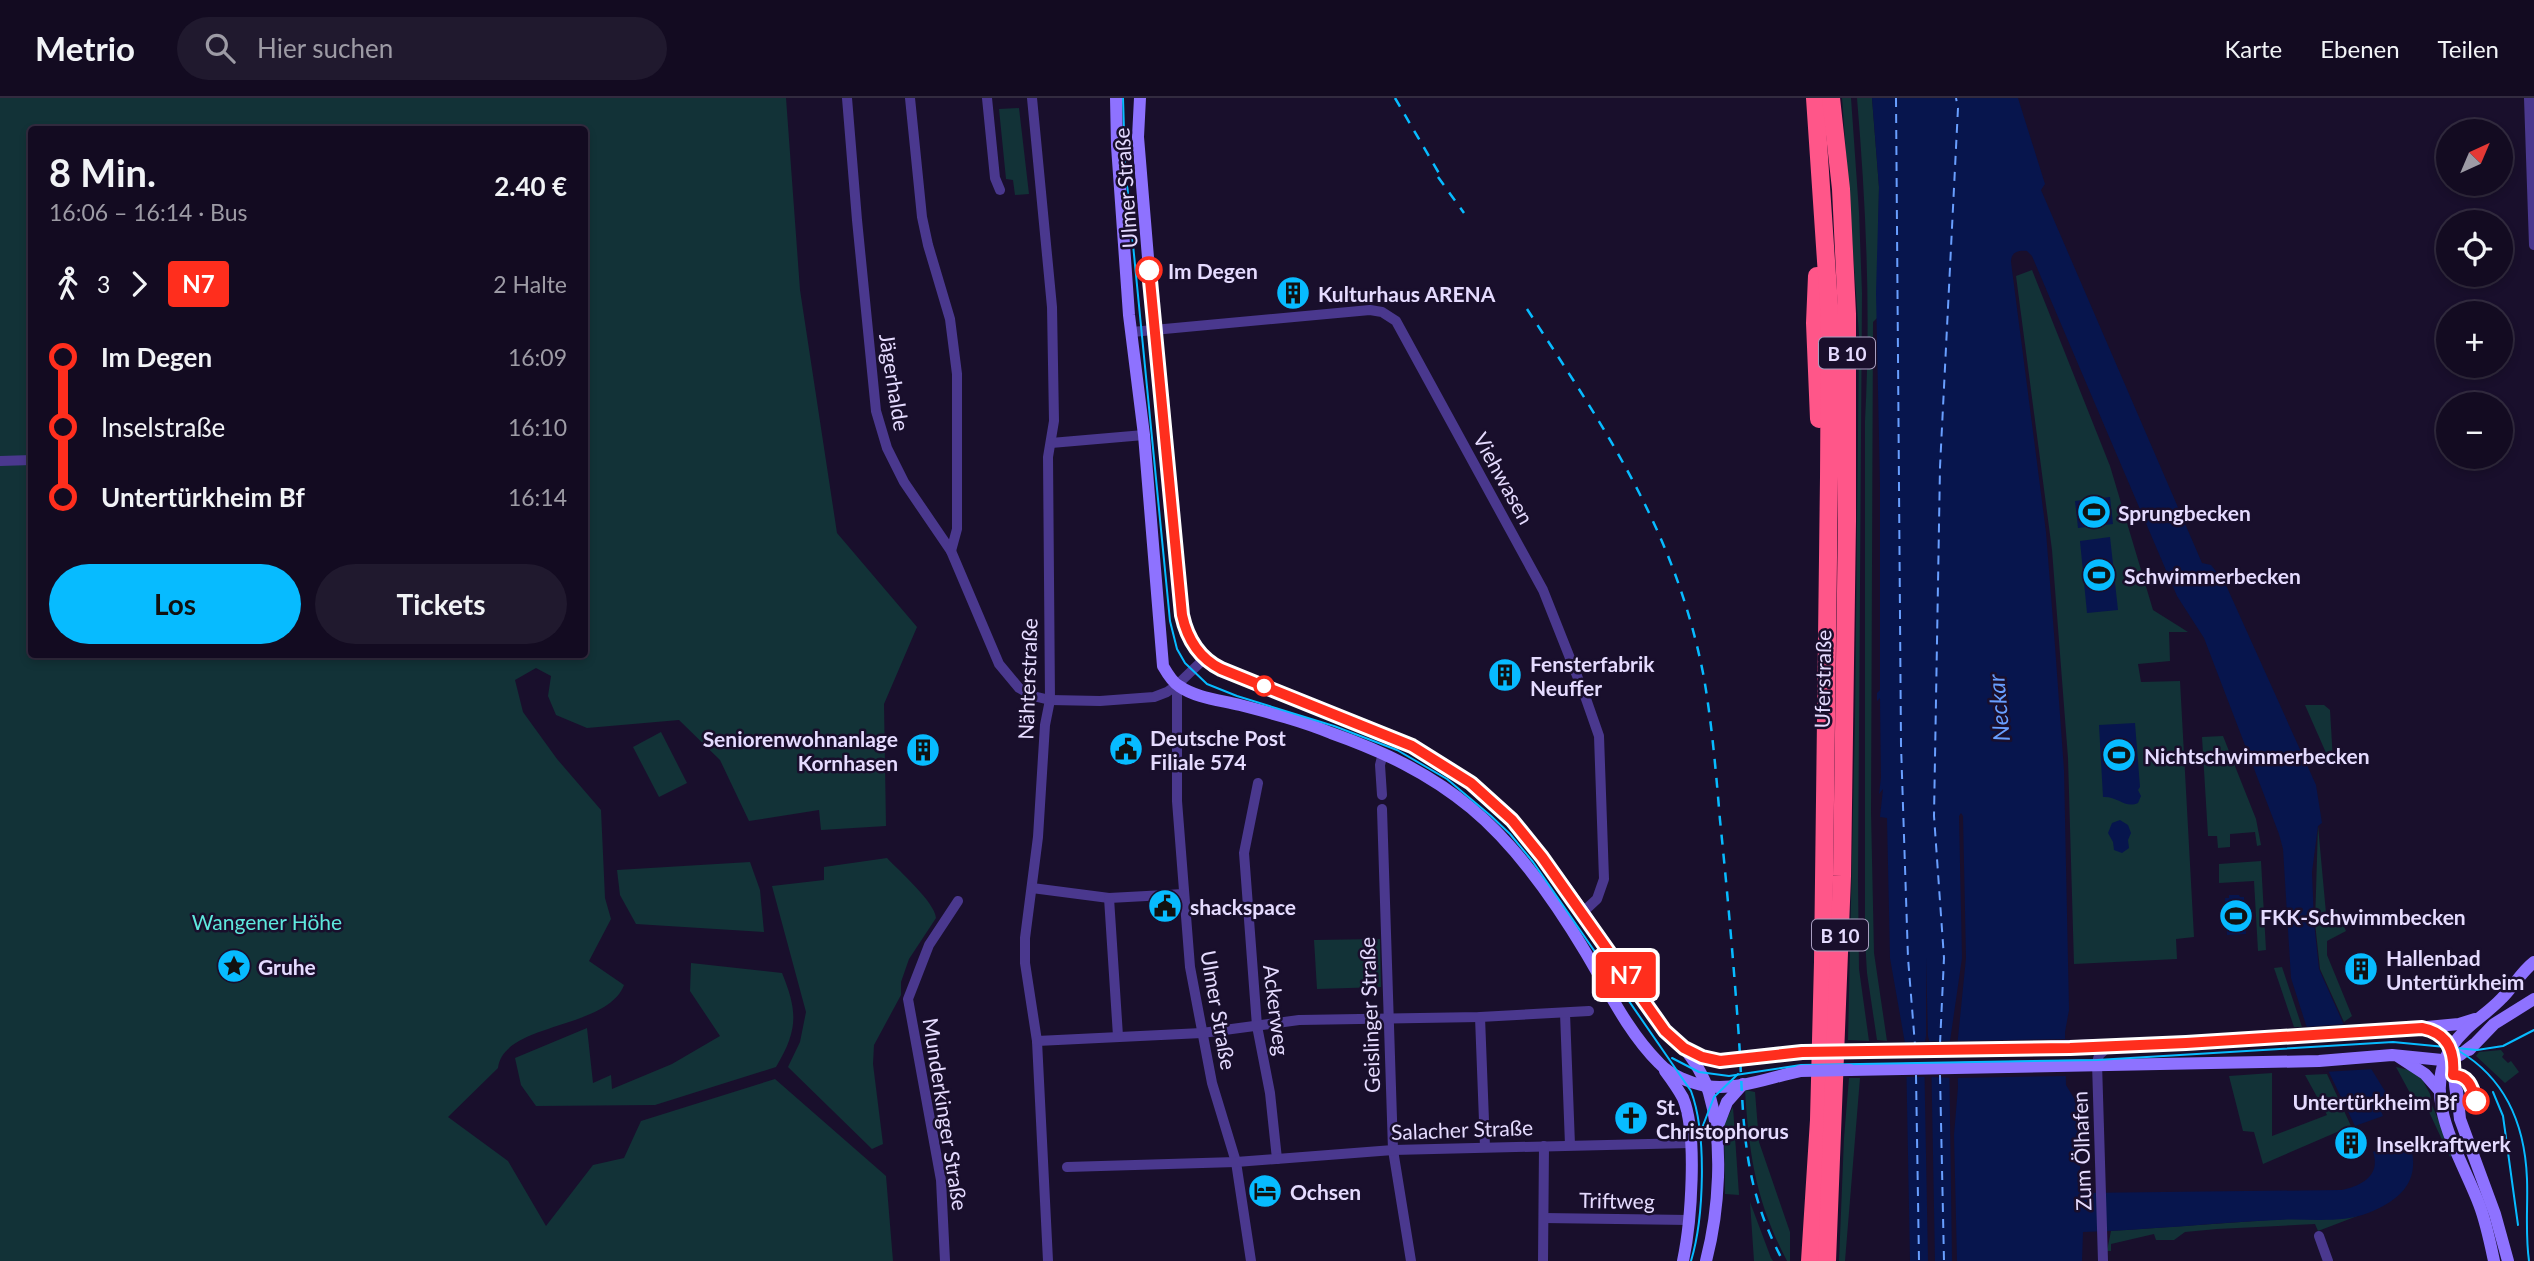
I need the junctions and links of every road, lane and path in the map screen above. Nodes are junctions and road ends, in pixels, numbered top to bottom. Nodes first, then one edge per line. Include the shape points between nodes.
1 (847, 98) edge
2 (910, 98) edge
3 (987, 98) edge
4 (1032, 98) edge
5 (1116, 98) edge
6 (1140, 98) edge
7 (1804, 98) edge
8 (1815, 98) edge
9 (1831, 98) edge
10 (2529, 98) edge
11 (1000, 190) dead end
12 (2534, 245) edge
13 (1154, 330) junction
14 (1132, 332) junction
15 (1144, 435) junction
16 (1051, 443) junction
17 (28, 460) edge
18 (0, 461) edge
19 (1829, 477) junction
20 (951, 551) junction
21 (1205, 658) junction
22 (1172, 689) junction
23 (1050, 700) junction
24 (1383, 753) junction
25 (1258, 783) dead end
26 (1382, 795) dead end
27 (1382, 809) dead end
28 (1032, 888) junction
29 (1184, 894) junction
30 (1109, 898) junction
31 (958, 901) dead end
32 (1582, 913) junction
33 (2534, 962) edge
34 (2534, 999) edge
35 (1588, 1011) dead end
36 (1565, 1013) junction
37 (1480, 1017) junction
38 (2478, 1017) junction
39 (1388, 1018) junction
40 (1257, 1026) junction
41 (2424, 1028) junction
42 (1202, 1032) junction
43 (1118, 1036) junction
44 (2235, 1039) junction
45 (1037, 1041) junction
46 (2110, 1045) junction
47 (2473, 1045) junction
48 (1684, 1048) junction
49 (2392, 1055) junction
50 (2450, 1055) junction
51 (1720, 1061) junction
52 (2223, 1063) junction
53 (1660, 1065) junction
54 (2097, 1066) junction
55 (1702, 1082) junction
56 (1743, 1084) junction
57 (2439, 1090) junction
58 (2457, 1098) junction
59 (1685, 1105) junction
60 (1716, 1131) junction
61 (1690, 1143) junction
62 (1570, 1145) junction
63 (1544, 1146) junction
64 (1485, 1147) junction
65 (1393, 1150) junction
66 (1277, 1159) junction
67 (1236, 1162) junction
68 (1067, 1167) dead end
69 (1544, 1218) junction
70 (1689, 1220) junction
71 (2319, 1236) dead end
72 (945, 1261) edge
73 (1048, 1261) edge
74 (1251, 1261) edge
75 (1411, 1261) edge
76 (1543, 1261) edge
77 (1683, 1261) edge
78 (1706, 1261) edge
79 (1810, 1261) edge
80 (1828, 1261) edge
81 (2103, 1261) edge
82 (2328, 1261) edge
83 (2494, 1261) edge
84 (2508, 1261) edge

1 - 20 street, Jägerhalde via 876,411 904,482
2 - 20 street via 922,218 950,319 957,374 957,529
3 - 11 street
4 - 16 street, Nähterstraße via 1052,307
5 - 14 street, Ulmer Straße
6 - 13 street, Ulmer Straße via 1138,137
7 - 19 highway via 1817,250 1821,456
8 - 19 highway, Uferstraße / B 10 via 1830,320
9 - 80 highway, Uferstraße / B 10 via 1847,314 1847,521 1842,890
10 - 12 street
13 - 14 street, Viehwasen
13 - 21 street, Ulmer Straße via 1182,615 1190,639
13 - 32 street, Viehwasen via 1370,310 1396,321 1544,590 1599,736 1604,878 1597,899
14 - 15 street, Ulmer Straße
15 - 16 street
15 - 22 street, Ulmer Straße via 1163,666
16 - 23 street, Nähterstraße
17 - 18 street
19 - 79 highway, Uferstraße / B 10 via 1824,948
20 - 23 street, Jägerhalde via 999,664 1019,688
21 - 22 street
21 - 32 street via 1221,669 1412,746 1454,771 1512,820
22 - 23 street via 1154,697
22 - 24 street via 1272,713
22 - 29 street, Ulmer Straße
23 - 28 street, Nähterstraße
24 - 26 street
24 - 53 street via 1444,787 1496,831 1550,899 1617,1007
25 - 40 street, Ackerweg via 1244,853
27 - 39 street, Geislinger Straße
28 - 30 street
28 - 45 street, Nähterstraße via 1025,963
29 - 30 street
29 - 42 street, Ulmer Straße
30 - 43 street
31 - 72 street, Munderkinger Straße via 929,945 908,999 940,1180
32 - 48 street via 1672,1038
33 - 38 street via 2502,999
34 - 47 street via 2494,1024
35 - 36 street
36 - 37 street
36 - 62 street
37 - 39 street
37 - 64 street
38 - 41 street
38 - 50 street
39 - 40 street
39 - 65 street, Geislinger Straße
40 - 42 street
40 - 66 street, Ackerweg
41 - 44 street
41 - 49 street via 2438,1039 2434,1051
41 - 50 street via 2441,1035
42 - 43 street
42 - 67 street, Ulmer Straße
43 - 45 street
44 - 46 street
44 - 52 street via 2221,1054
45 - 73 street, Nähterstraße
46 - 51 street, bridge via 1802,1052
46 - 54 street, Zum Ölhafen via 2099,1055
47 - 50 street
47 - 58 street via 2459,1070
48 - 51 street
48 - 55 street
49 - 50 street
49 - 52 street
49 - 57 street via 2415,1066
50 - 57 street
50 - 58 street
51 - 55 street
52 - 54 street
53 - 55 street
53 - 59 street
54 - 56 street, bridge via 1800,1071
54 - 81 street, Zum Ölhafen
55 - 56 street
55 - 59 street
55 - 60 street
56 - 60 street via 1724,1107
57 - 83 street via 2444,1119 2482,1212
58 - 84 street via 2462,1126
59 - 61 street
60 - 78 street via 1717,1208
61 - 62 street, Salacher Straße
61 - 70 street
62 - 63 street, Salacher Straße
63 - 64 street, Salacher Straße
63 - 69 street
64 - 65 street, Salacher Straße
65 - 66 street, Salacher Straße
65 - 75 street, Geislinger Straße
66 - 67 street, Salacher Straße
67 - 68 street, Salacher Straße
67 - 74 street, Ulmer Straße
69 - 70 street, Triftweg
69 - 76 street
70 - 77 street
71 - 82 street

